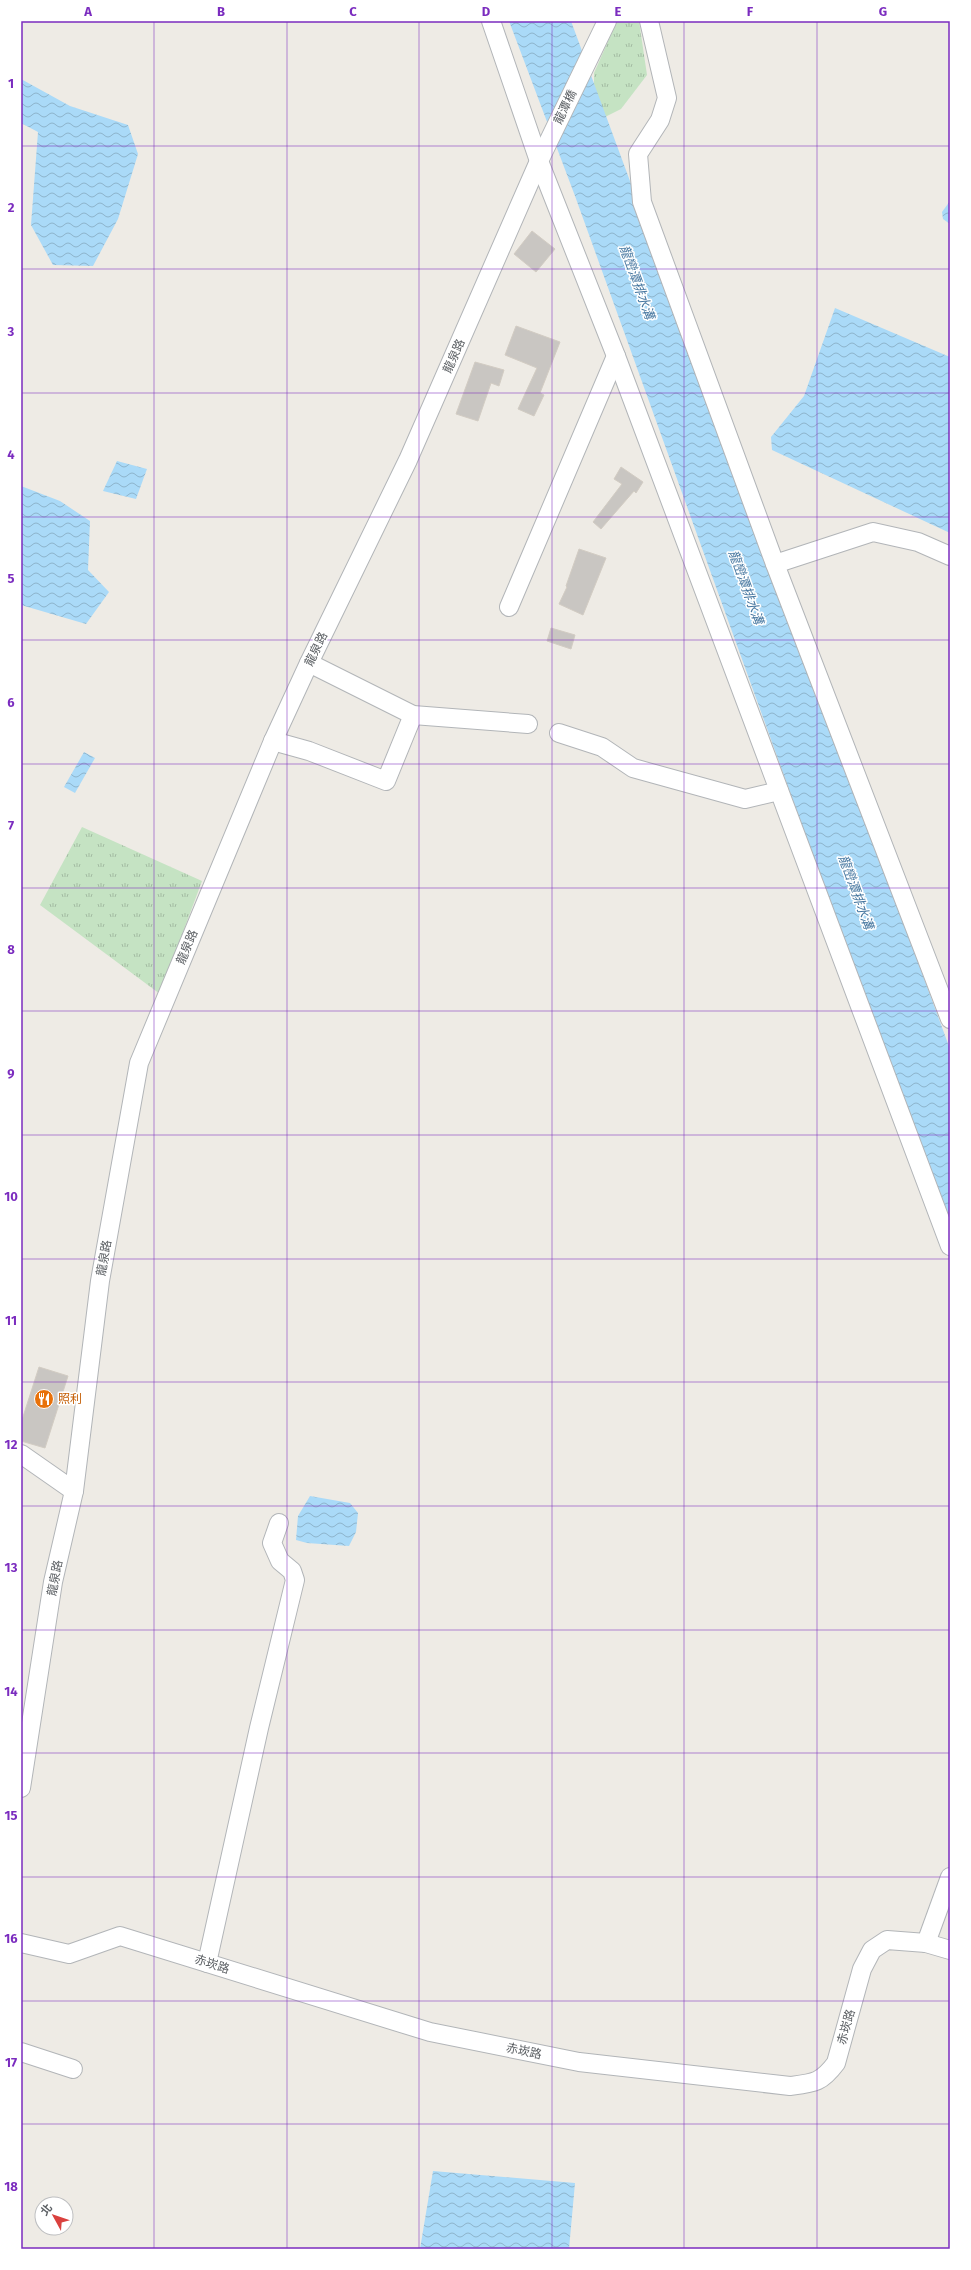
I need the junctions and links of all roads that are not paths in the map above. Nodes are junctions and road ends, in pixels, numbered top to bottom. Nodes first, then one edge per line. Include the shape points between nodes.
1 (491, 21) edge
2 (607, 21) edge
3 (649, 21) edge
4 (539, 161) junction
5 (616, 356) junction
6 (950, 556) edge
7 (774, 564) junction
8 (509, 607) dead end
9 (309, 663) junction
10 (413, 715) junction
11 (528, 724) dead end
12 (560, 733) dead end
13 (273, 741) junction
14 (779, 792) junction
15 (950, 1019) edge
16 (950, 1246) edge
17 (21, 1454) edge
18 (74, 1491) junction
19 (279, 1523) dead end
20 (22, 1779) edge
21 (950, 1877) edge
22 (21, 1943) edge
23 (926, 1943) junction
24 (950, 1950) edge
25 (207, 1963) junction
26 (21, 2052) edge
27 (73, 2069) dead end

1 - 4 street
2 - 4 street, 龍潭橋
3 - 7 street via 667,98 660,120 638,154 642,202
4 - 5 street
4 - 9 street, 龍泉路 via 408,460
5 - 8 street
5 - 14 street
6 - 7 street via 918,542 873,532
7 - 15 street
9 - 10 street
9 - 13 street, 龍泉路
10 - 11 street
10 - 13 street via 386,781 309,751
12 - 14 street via 602,747 633,768 745,799
13 - 18 street, 龍泉路 via 139,1063 100,1281
14 - 16 street
17 - 18 street
18 - 20 street, 龍泉路 via 53,1582
19 - 25 street via 272,1543 280,1561 292,1571 295,1580
21 - 23 street
22 - 25 street, 赤崁路 via 68,1954 120,1936
23 - 24 street, 赤崁路
23 - 25 street, 赤崁路 via 887,1940 872,1950 862,1969 836,2063 827,2075 815,2083 790,2086 579,2062 430,2032
26 - 27 street

